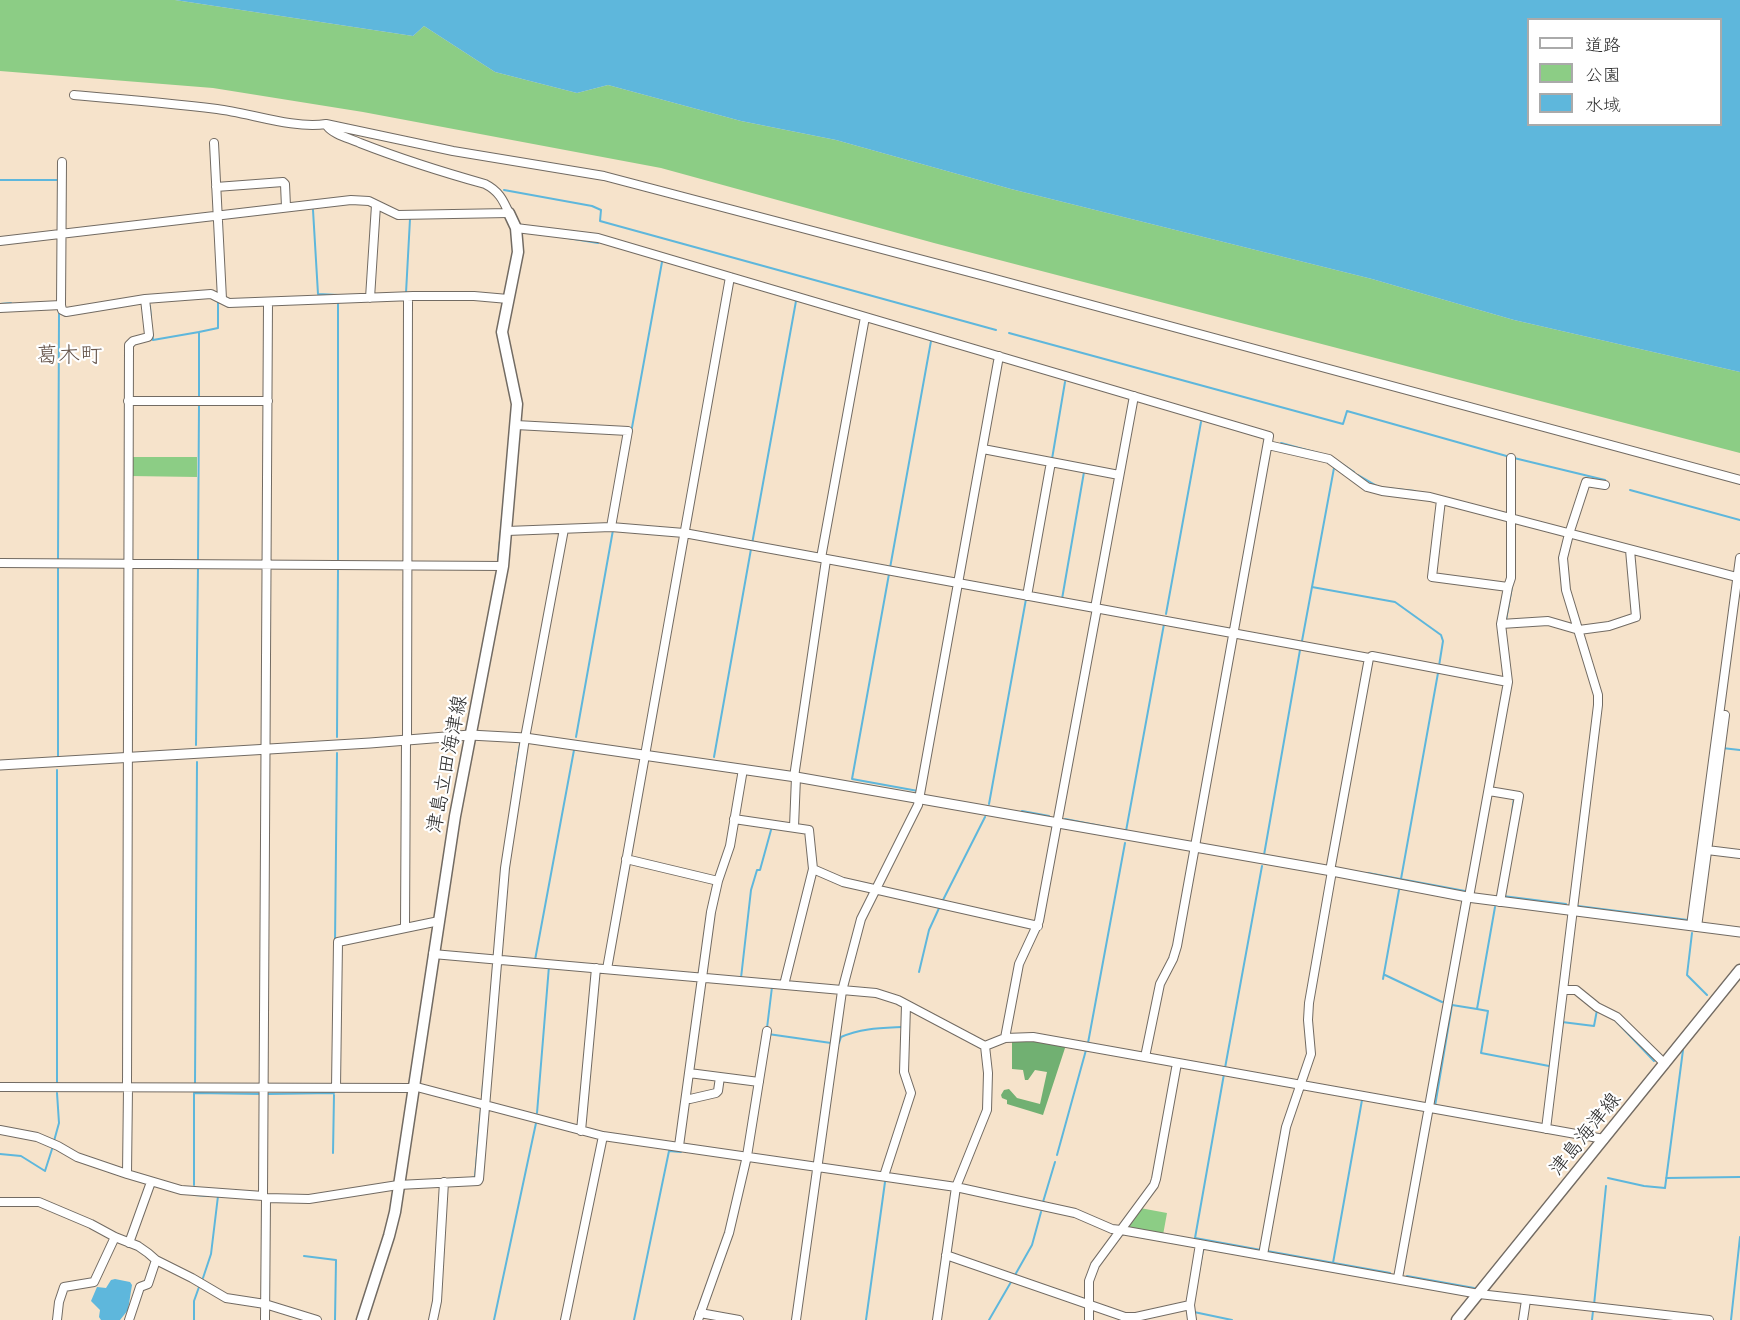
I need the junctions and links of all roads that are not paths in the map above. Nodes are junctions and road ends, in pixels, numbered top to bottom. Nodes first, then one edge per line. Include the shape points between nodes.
1 (74, 95) dead end
2 (326, 124) junction
3 (214, 143) dead end
4 (62, 162) dead end
5 (216, 187) junction
6 (376, 205) junction
7 (286, 207) junction
8 (509, 213) junction
9 (218, 214) junction
10 (516, 228) junction
11 (62, 232) junction
12 (0, 241) edge
13 (730, 277) junction
14 (408, 297) junction
15 (222, 298) junction
16 (370, 298) junction
17 (145, 299) junction
18 (508, 299) junction
19 (268, 302) junction
20 (61, 305) junction
21 (0, 308) edge
22 (865, 316) junction
23 (999, 356) junction
24 (1134, 396) junction
25 (128, 401) junction
26 (268, 401) junction
27 (516, 425) junction
28 (1268, 445) junction
29 (983, 449) junction
30 (1511, 458) dead end
31 (1051, 462) junction
32 (1119, 475) junction
33 (1740, 480) edge
34 (1605, 485) dead end
35 (1441, 500) junction
36 (1511, 516) junction
37 (610, 527) junction
38 (564, 529) junction
39 (507, 531) junction
40 (684, 533) junction
41 (1569, 534) junction
42 (1630, 550) junction
43 (1740, 558) edge
44 (824, 559) junction
45 (0, 563) edge
46 (128, 563) junction
47 (268, 564) junction
48 (408, 564) junction
49 (503, 566) junction
50 (1739, 574) edge
51 (958, 583) junction
52 (1509, 587) junction
53 (1027, 596) junction
54 (1740, 597) edge
55 (1096, 608) junction
56 (1501, 624) junction
57 (1579, 630) junction
58 (1233, 632) junction
59 (1369, 658) junction
60 (1508, 682) junction
61 (470, 735) junction
62 (525, 738) junction
63 (407, 739) junction
64 (266, 749) junction
65 (644, 754) junction
66 (127, 758) junction
67 (0, 765) edge
68 (743, 769) junction
69 (795, 777) junction
70 (1488, 790) junction
71 (919, 799) junction
72 (734, 819) junction
73 (1058, 824) junction
74 (794, 827) junction
75 (1194, 848) junction
76 (1707, 850) junction
77 (1740, 855) edge
78 (626, 859) junction
79 (813, 869) junction
80 (1331, 871) junction
81 (718, 881) junction
82 (876, 890) junction
83 (1468, 897) junction
84 (1500, 902) junction
85 (1572, 911) junction
86 (439, 921) junction
87 (1038, 926) junction
88 (1694, 926) junction
89 (405, 927) junction
90 (1740, 932) edge
91 (434, 954) junction
92 (497, 959) junction
93 (596, 968) junction
94 (607, 969) junction
95 (1740, 970) edge
96 (702, 977) junction
97 (784, 985) junction
98 (1563, 990) junction
99 (842, 991) junction
100 (906, 1005) junction
101 (766, 1031) dead end
102 (1005, 1038) junction
103 (985, 1046) junction
104 (1145, 1057) junction
105 (1177, 1063) junction
106 (1665, 1064) junction
107 (689, 1072) junction
108 (720, 1077) junction
109 (759, 1082) junction
110 (1302, 1085) junction
111 (0, 1087) edge
112 (413, 1087) junction
113 (127, 1088) junction
114 (336, 1088) junction
115 (264, 1089) junction
116 (686, 1098) junction
117 (484, 1104) junction
118 (1429, 1108) junction
119 (1546, 1129) junction
120 (0, 1130) edge
121 (581, 1131) junction
122 (603, 1136) junction
123 (1604, 1139) junction
124 (679, 1146) junction
125 (747, 1156) junction
126 (818, 1166) junction
127 (127, 1174) junction
128 (884, 1176) junction
129 (151, 1182) junction
130 (444, 1182) junction
131 (398, 1185) junction
132 (956, 1187) junction
133 (264, 1197) junction
134 (0, 1202) edge
135 (1122, 1230) junction
136 (115, 1237) junction
137 (129, 1243) junction
138 (1200, 1245) junction
139 (946, 1255) junction
140 (1263, 1255) junction
141 (156, 1260) junction
142 (1398, 1278) junction
143 (1479, 1294) junction
144 (1526, 1300) junction
145 (265, 1304) junction
146 (1089, 1305) junction
147 (1190, 1305) junction
148 (699, 1317) edge
149 (57, 1320) edge
150 (129, 1320) edge
151 (265, 1320) edge
152 (317, 1320) edge
153 (362, 1320) edge
154 (433, 1320) edge
155 (565, 1320) edge
156 (739, 1320) edge
157 (796, 1320) edge
158 (937, 1320) edge
159 (1089, 1320) edge
160 (1192, 1320) edge
161 (1457, 1320) edge
162 (1523, 1320) edge
163 (1709, 1320) edge

1 - 2 street via 219,109 315,126
2 - 8 street via 330,130 409,163 485,184 495,189
2 - 33 street via 453,151 604,176
3 - 5 street
4 - 11 street
5 - 7 street via 283,182
5 - 9 street
6 - 7 street via 351,200
6 - 8 street via 398,214
6 - 16 street
7 - 9 street
8 - 10 main road, 津島立田海津線
9 - 11 street
9 - 15 street
10 - 13 street via 598,238
10 - 18 main road, 津島立田海津線 via 518,252
11 - 12 street
11 - 20 street
13 - 22 street
13 - 40 street
14 - 16 street
14 - 18 street
14 - 48 street
15 - 17 street via 211,294
15 - 19 street via 230,303
16 - 19 street
17 - 20 street via 66,312
17 - 25 street via 149,335 129,345
18 - 27 main road, 津島立田海津線 via 502,332 518,404
19 - 26 street
20 - 21 street
22 - 23 street
22 - 44 street
23 - 24 street
23 - 29 street
24 - 28 street via 1269,436
24 - 32 street
25 - 26 street
25 - 46 street
26 - 47 street
27 - 37 street via 628,431
27 - 39 main road, 津島立田海津線
28 - 35 street via 1329,459 1367,486 1382,491
28 - 58 street
29 - 31 street
29 - 51 street
30 - 36 street
31 - 32 street
31 - 53 street
32 - 55 street
34 - 41 street via 1586,482
35 - 36 street
35 - 52 street via 1432,577
36 - 41 street
36 - 52 street
37 - 38 street
37 - 40 street
38 - 39 street
38 - 62 street
39 - 49 main road, 津島立田海津線
40 - 44 street
40 - 65 street
41 - 42 street
41 - 57 street via 1564,573
42 - 50 street
42 - 57 street via 1636,617
43 - 50 street
44 - 51 street
44 - 69 street
45 - 46 street
46 - 47 street
46 - 66 street
47 - 48 street
47 - 64 street
48 - 49 street
48 - 63 street
49 - 61 main road, 津島立田海津線
50 - 88 street
51 - 53 street
51 - 71 street
52 - 56 street
53 - 55 street
54 - 76 street
55 - 58 street
55 - 73 street
56 - 57 street via 1548,621
56 - 60 street
57 - 85 street via 1598,705
58 - 59 street
58 - 75 street
59 - 60 street
59 - 80 street
60 - 70 street
61 - 62 street
61 - 63 street
61 - 86 main road, 津島立田海津線
62 - 65 street
62 - 92 street via 505,868
63 - 64 street
63 - 89 street
64 - 66 street
64 - 115 street
65 - 68 street
65 - 78 street
66 - 67 street
66 - 113 street
68 - 69 street
68 - 72 street
69 - 71 street
69 - 74 street
70 - 83 street
70 - 84 street via 1519,796
71 - 73 street
71 - 82 street
72 - 74 street
72 - 81 street
73 - 75 street
73 - 87 street
74 - 79 street via 809,830
75 - 80 street
75 - 104 street via 1177,946 1160,984
76 - 77 street
76 - 88 street
78 - 81 street
78 - 94 street
79 - 82 street
79 - 97 street
80 - 83 street
80 - 110 street via 1309,1003 1311,1054
81 - 96 street
82 - 87 street
82 - 99 street via 861,918
83 - 84 street
83 - 118 street
84 - 85 street
85 - 88 street
85 - 98 street
86 - 89 street
86 - 91 main road, 津島立田海津線
87 - 102 street via 1019,964
88 - 90 street
89 - 114 street via 338,942
91 - 92 street
91 - 112 main road, 津島立田海津線
92 - 93 street
92 - 117 street
93 - 94 street
93 - 121 street
94 - 96 street
95 - 106 main road, 津島海津線
96 - 97 street
96 - 107 street
97 - 99 street
98 - 106 street via 1576,990 1617,1017
98 - 119 street
99 - 100 street via 876,993
99 - 126 street
100 - 103 street
100 - 128 street via 904,1072 911,1093
101 - 109 street
102 - 103 street
102 - 104 street via 1033,1037
103 - 132 street via 987,1110
104 - 105 street
105 - 110 street
105 - 135 street via 1156,1179
106 - 123 main road, 津島海津線
107 - 108 street
107 - 116 street
108 - 109 street
108 - 116 street via 716,1093
109 - 125 street
110 - 118 street
110 - 140 street via 1286,1126
111 - 113 street
112 - 114 street
112 - 117 street
112 - 131 main road, 津島立田海津線
113 - 115 street
113 - 127 street
114 - 115 street
115 - 133 street
116 - 124 street
117 - 121 street
117 - 130 street via 479,1179
118 - 119 street
118 - 142 street
119 - 123 street
120 - 127 street via 37,1137 77,1157
121 - 122 street
122 - 124 street
122 - 155 street
123 - 143 main road, 津島海津線
124 - 125 street
125 - 126 street
125 - 148 street via 729,1233
126 - 128 street
126 - 157 street
127 - 129 street
128 - 132 street
129 - 133 street via 181,1190
129 - 137 street
130 - 131 street
130 - 154 street
131 - 133 street via 309,1199
131 - 153 main road, 津島立田海津線 via 389,1236
132 - 135 street via 1075,1213
132 - 139 street
133 - 145 street
134 - 136 street via 39,1202
135 - 138 street
135 - 146 street via 1095,1265 1089,1281
136 - 137 street
136 - 149 street via 94,1282 64,1287
137 - 141 street
138 - 140 street
138 - 147 street
139 - 146 street
139 - 158 street
140 - 142 street
141 - 145 street via 226,1298
141 - 150 street via 148,1284 140,1287
142 - 143 street
143 - 144 street
143 - 161 main road, 津島海津線
144 - 162 street
144 - 163 street
145 - 151 street
145 - 152 street
146 - 147 street via 1129,1317
146 - 159 street
147 - 160 street
148 - 156 street

